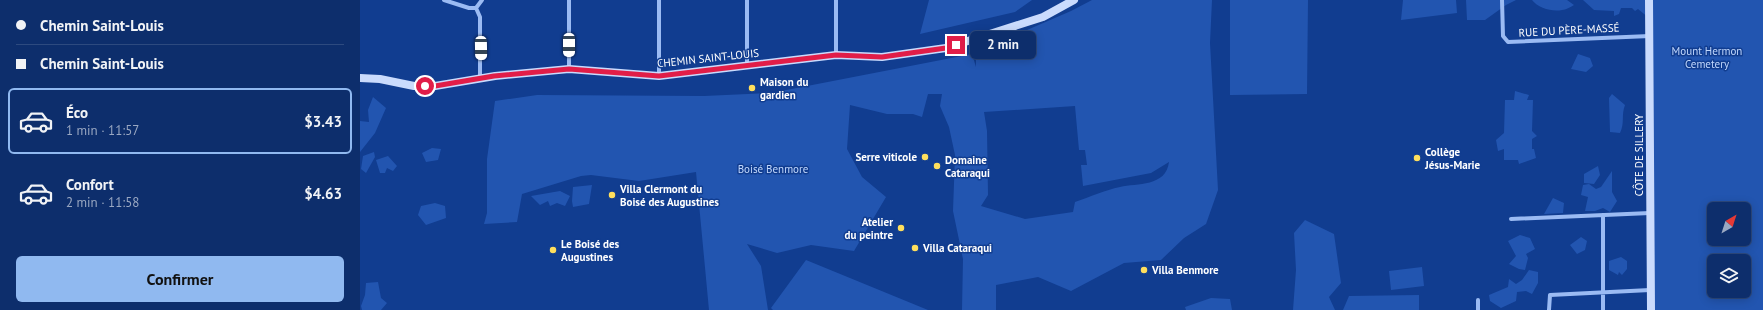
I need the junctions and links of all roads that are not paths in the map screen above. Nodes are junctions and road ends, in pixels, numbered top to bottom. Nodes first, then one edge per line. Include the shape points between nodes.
1 (444, 0) edge
2 (482, 0) edge
3 (569, 0) edge
4 (659, 0) edge
5 (747, 0) edge
6 (836, 0) edge
7 (1074, 0) edge
8 (1502, 0) edge
9 (1649, 0) edge
10 (476, 8) junction
11 (1650, 36) junction
12 (836, 55) junction
13 (747, 65) junction
14 (569, 69) junction
15 (659, 76) junction
16 (360, 78) edge
17 (480, 78) junction
18 (1650, 212) junction
19 (1604, 215) junction
20 (1511, 219) dead end
21 (1650, 290) junction
22 (1603, 293) junction
23 (1478, 300) dead end
24 (1478, 310) edge
25 (1549, 310) edge
26 (1603, 310) edge
27 (1651, 310) edge

1 - 10 street
2 - 10 street
3 - 14 street
4 - 15 street
5 - 13 street
6 - 12 street
7 - 12 street, CHEMIN SAINT-LOUIS via 1043,17 946,48 882,57
8 - 11 street, RUE DU PÈRE-MASSÉ via 1503,36 1508,42
9 - 11 street, CÔTE DE SILLERY
10 - 17 street via 480,17
11 - 18 street, CÔTE DE SILLERY
12 - 13 street, CHEMIN SAINT-LOUIS
13 - 15 street, CHEMIN SAINT-LOUIS
14 - 15 street, CHEMIN SAINT-LOUIS
14 - 17 street, CHEMIN SAINT-LOUIS
16 - 17 street, CHEMIN SAINT-LOUIS via 414,86 435,86
18 - 19 street
18 - 21 street, CÔTE DE SILLERY
19 - 20 street
19 - 22 street
21 - 22 street
21 - 27 street, CÔTE DE SILLERY
22 - 25 street via 1550,295
22 - 26 street
23 - 24 street

